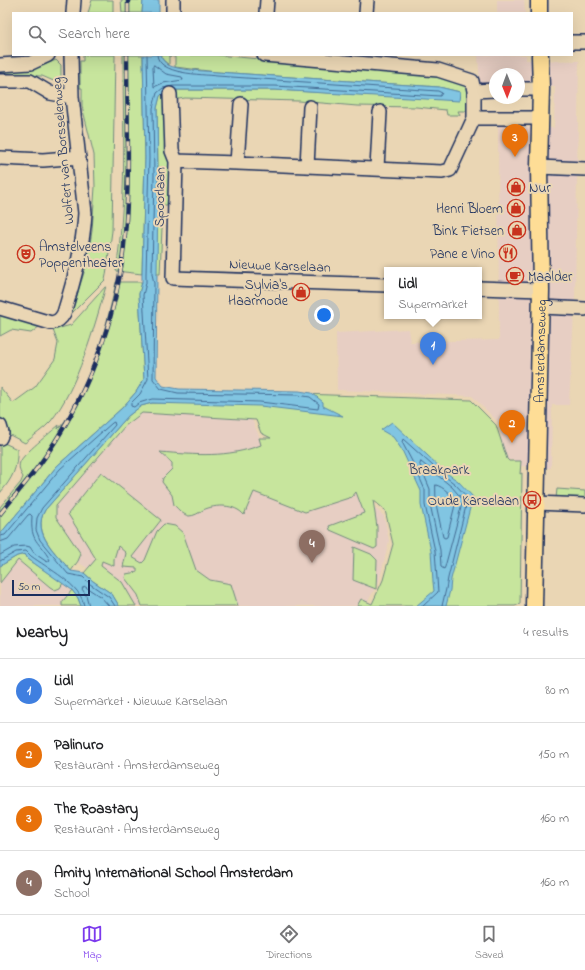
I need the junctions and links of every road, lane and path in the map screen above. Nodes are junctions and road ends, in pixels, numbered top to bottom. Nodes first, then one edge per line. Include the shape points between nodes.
1 (74, 0) edge
2 (172, 0) edge
3 (267, 0) edge
4 (367, 0) edge
5 (539, 0) edge
6 (73, 12) edge
7 (173, 12) edge
8 (266, 12) edge
9 (366, 12) edge
10 (539, 12) edge
11 (573, 42) edge
12 (585, 42) edge
13 (46, 56) edge
14 (71, 56) edge
15 (288, 56) edge
16 (540, 56) edge
17 (362, 59) edge
18 (0, 65) edge
19 (0, 80) edge
20 (525, 89) edge
21 (541, 89) junction
22 (489, 90) edge
23 (474, 91) junction
24 (170, 94) dead end
25 (72, 97) junction
26 (241, 104) dead end
27 (310, 107) dead end
28 (380, 112) dead end
29 (474, 118) junction
30 (540, 118) junction
31 (79, 157) junction
32 (0, 158) edge
33 (176, 161) junction
34 (237, 163) junction
35 (307, 166) junction
36 (539, 167) junction
37 (377, 168) junction
38 (585, 169) edge
39 (173, 278) joint
40 (384, 285) edge
41 (482, 288) edge
42 (541, 290) junction
43 (541, 307) junction
44 (0, 308) edge
45 (585, 309) edge
46 (536, 503) junction
47 (585, 504) edge
48 (534, 606) edge

1 - 6 street
2 - 7 street
3 - 8 street
4 - 9 street
5 - 10 main road
11 - 12 street
13 - 18 street via 31,63
14 - 25 street, Wolfert van Borsselenweg
15 - 17 street
16 - 21 main road, Amsterdamseweg
17 - 23 street via 438,70 472,81
19 - 25 street via 30,81 50,93
20 - 21 street
21 - 30 main road, Amsterdamseweg
22 - 23 street
23 - 29 street
24 - 33 street, Spoorlaan via 172,152
25 - 31 street, Wolfert van Borsselenweg
26 - 34 street
27 - 35 street
28 - 37 street
29 - 30 street
29 - 37 street via 450,170 442,172
30 - 36 main road, Amsterdamseweg
31 - 32 street via 43,160
31 - 44 street, Wolfert van Borsselenweg via 85,213 84,232 78,264 62,318 51,323
33 - 34 street
33 - 39 street, Spoorlaan
34 - 35 street
35 - 37 street
36 - 38 street
36 - 42 main road, Amsterdamseweg
39 - 40 street, Nieuwe Karselaan
41 - 42 street
42 - 43 main road, Amsterdamseweg
43 - 45 street
43 - 46 main road, Amsterdamseweg
46 - 47 street
46 - 48 main road, Amsterdamseweg

